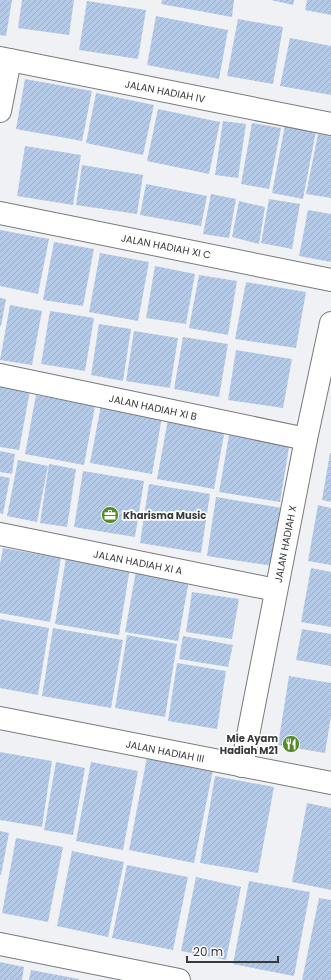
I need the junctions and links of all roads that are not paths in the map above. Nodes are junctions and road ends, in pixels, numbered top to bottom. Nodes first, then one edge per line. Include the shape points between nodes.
1 (5, 59) edge
2 (0, 112) edge
3 (331, 124) edge
4 (0, 213) edge
5 (331, 280) edge
6 (331, 323) edge
7 (0, 375) edge
8 (306, 438) junction
9 (0, 534) edge
10 (276, 590) junction
11 (0, 718) edge
12 (242, 766) junction
13 (331, 783) edge
14 (0, 944) edge
15 (178, 980) edge

1 - 2 street
1 - 3 street, JALAN HADIAH IV
4 - 5 street, JALAN HADIAH XI C
6 - 8 street, JALAN HADIAH X
7 - 8 street, JALAN HADIAH XI B
8 - 10 street, JALAN HADIAH X
9 - 10 street, JALAN HADIAH XI A
10 - 12 street, JALAN HADIAH X
11 - 12 street, JALAN HADIAH III
12 - 13 street, JALAN HADIAH III
14 - 15 street

